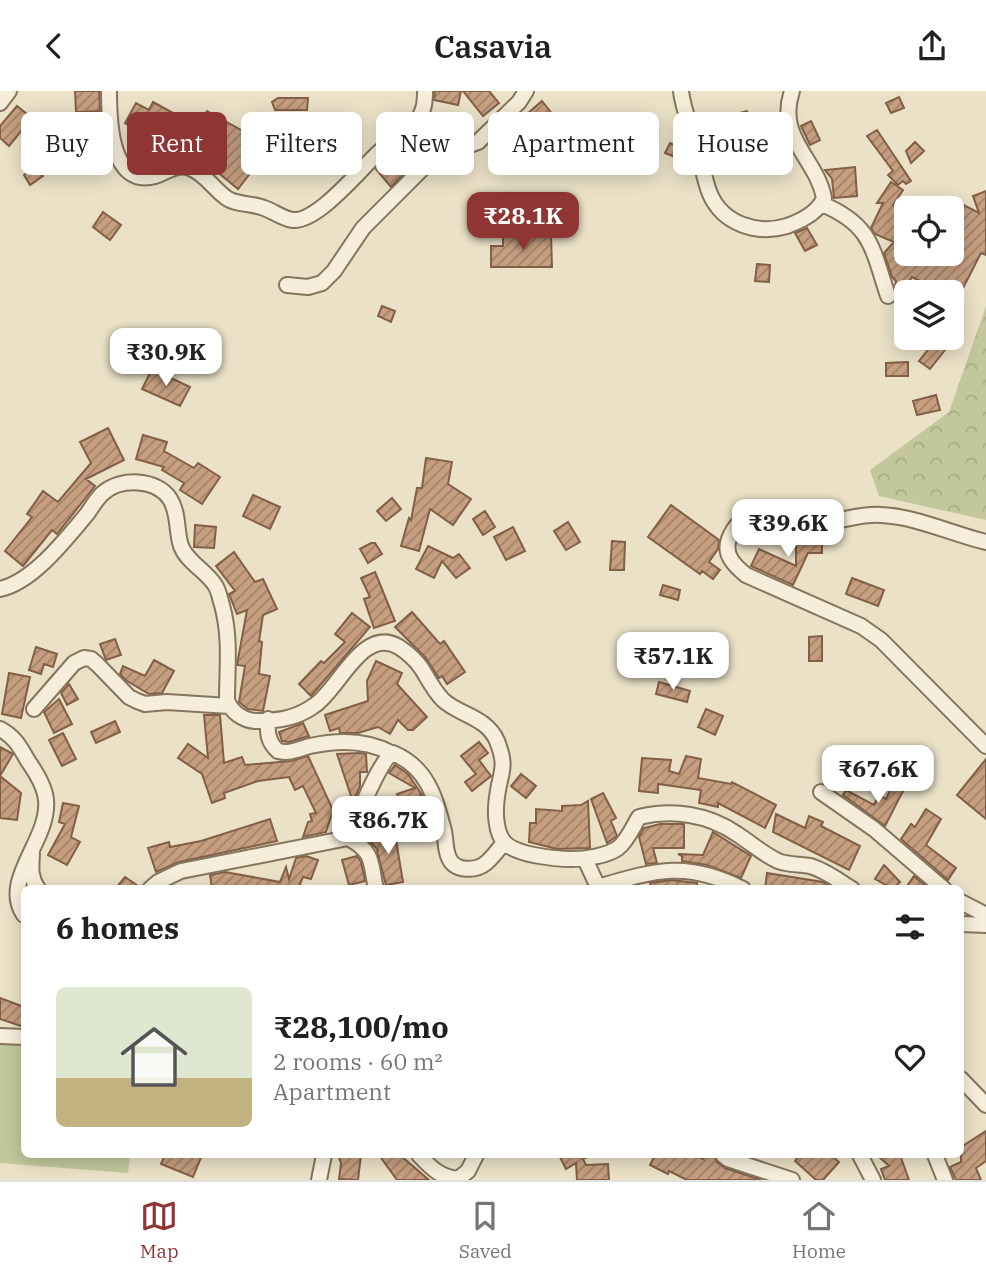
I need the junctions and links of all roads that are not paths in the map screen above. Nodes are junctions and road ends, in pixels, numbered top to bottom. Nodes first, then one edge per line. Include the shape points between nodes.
1 (9, 91) edge
2 (109, 91) edge
3 (425, 91) edge
4 (526, 91) edge
5 (681, 91) edge
6 (792, 91) edge
7 (0, 103) edge
8 (822, 204) junction
9 (287, 285) dead end
10 (888, 296) dead end
11 (986, 542) edge
12 (0, 589) edge
13 (229, 706) junction
14 (34, 709) dead end
15 (268, 719) junction
16 (0, 729) edge
17 (986, 746) edge
18 (391, 753) junction
19 (821, 792) dead end
20 (348, 838) junction
21 (504, 842) junction
22 (33, 844) junction
23 (585, 859) junction
24 (699, 873) junction
25 (36, 885) edge
26 (155, 885) edge
27 (375, 885) edge
28 (597, 885) edge
29 (605, 885) edge
30 (710, 885) edge
31 (732, 885) edge
32 (846, 885) edge
33 (939, 885) edge
34 (964, 904) edge
35 (21, 911) edge
36 (986, 915) edge
37 (964, 924) edge
38 (986, 925) edge
39 (0, 1036) edge
40 (21, 1037) edge
41 (964, 1082) edge
42 (986, 1105) edge
43 (323, 1158) edge
44 (422, 1158) edge
45 (474, 1158) edge
46 (727, 1158) edge
47 (862, 1158) edge
48 (936, 1158) edge
49 (319, 1180) edge
50 (792, 1180) edge
51 (873, 1180) edge
52 (945, 1180) edge

1 - 7 street
2 - 3 street via 114,146 120,163 131,173 156,176 190,168 230,200 294,220 303,219 335,197 410,128 425,107
4 - 9 street via 478,142 426,165 363,228 322,283
5 - 8 street via 711,197 731,219 752,229 777,229 803,220
6 - 8 street via 788,120 824,193
8 - 10 street via 860,227
11 - 17 street via 900,517 864,515 824,522 758,513 746,517 728,542 733,565 746,575 851,621 881,640
12 - 13 street via 36,568 63,543 103,492 139,482 155,487 175,510 181,546 188,558 217,587 229,637
13 - 14 street via 137,701 91,659 84,658 74,663
13 - 15 street via 253,721
15 - 18 street via 270,741 278,751 365,743
15 - 21 street via 282,721 317,705 365,650 381,642 393,644 417,662 442,699 486,726 496,740 504,767 496,823
16 - 22 street via 21,746 46,799
18 - 20 street
18 - 21 street via 411,761 424,776 455,866 464,870 485,865
19 - 33 street via 874,829
20 - 26 street via 181,871
20 - 27 street via 370,855
21 - 23 street via 541,856
22 - 25 street via 31,873
22 - 35 street via 14,885
23 - 28 street
23 - 32 street via 617,848 639,817 679,813 718,823 765,855 822,870
24 - 29 street via 678,869 652,872
24 - 30 street
24 - 31 street
34 - 36 street
37 - 38 street
39 - 40 street
41 - 42 street
43 - 49 street
44 - 45 street via 446,1178 458,1179
46 - 50 street
47 - 51 street
48 - 52 street

